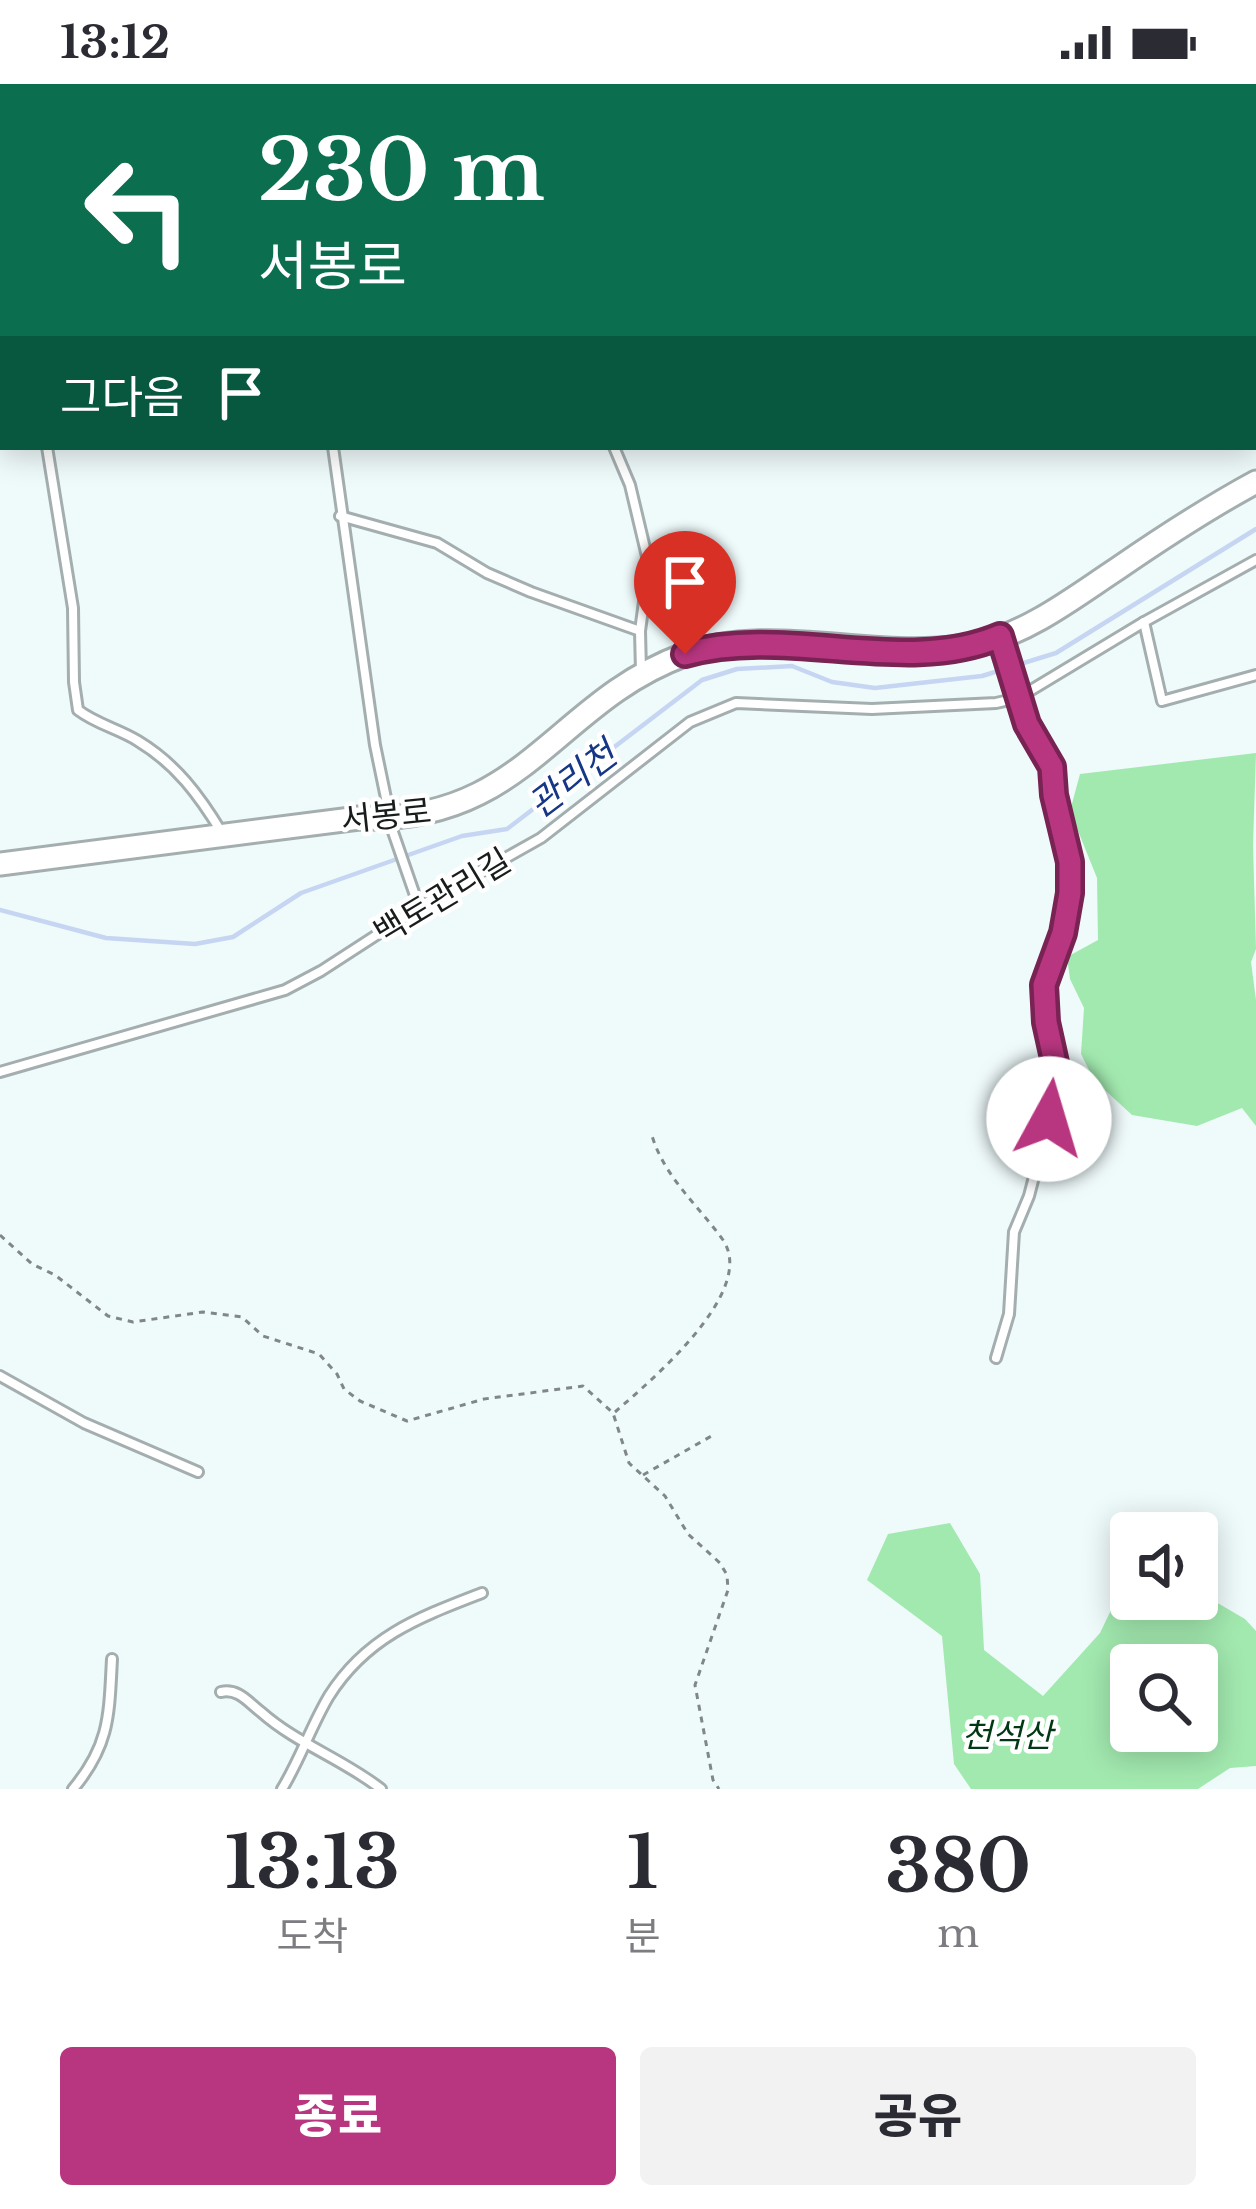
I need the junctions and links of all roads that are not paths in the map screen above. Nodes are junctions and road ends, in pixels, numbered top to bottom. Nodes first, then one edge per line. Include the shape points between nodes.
1 (0, 261) edge
2 (0, 288) edge
3 (51, 450) edge
4 (333, 450) edge
5 (615, 450) edge
6 (1256, 482) edge
7 (340, 516) junction
8 (1256, 560) edge
9 (1144, 622) junction
10 (640, 631) junction
11 (1000, 636) junction
12 (641, 673) junction
13 (1256, 675) edge
14 (1017, 693) junction
15 (392, 825) junction
16 (222, 834) junction
17 (0, 863) edge
18 (419, 907) junction
19 (0, 1072) edge
20 (996, 1358) dead end
21 (0, 1376) edge
22 (198, 1472) dead end
23 (482, 1594) dead end
24 (112, 1659) dead end
25 (221, 1691) dead end
26 (304, 1743) junction
27 (73, 1789) edge
28 (282, 1789) edge
29 (381, 1789) edge

1 - 2 lane
3 - 16 lane via 78,710 172,764
4 - 7 lane
5 - 10 lane via 649,565
6 - 11 main road, 서봉로 via 1051,613
7 - 10 lane via 437,543 487,573
7 - 15 lane
8 - 9 lane, 백토관리길
9 - 13 lane via 1162,701
9 - 14 lane, 백토관리길
10 - 12 lane
11 - 12 main road, 서봉로 via 933,651 708,648
11 - 14 street
12 - 15 main road, 서봉로 via 493,788
14 - 18 lane, 백토관리길 via 996,703 872,709 736,703 690,722 541,838
14 - 20 lane via 1052,767 1070,893 1044,985 1059,1081 1014,1232 1009,1314
15 - 16 main road, 서봉로 via 359,818
15 - 18 lane
16 - 17 main road, 서봉로
18 - 19 lane, 백토관리길 via 285,990
21 - 22 lane via 84,1424
23 - 26 lane via 406,1622 365,1654
24 - 27 lane via 109,1726
25 - 26 lane via 238,1694
26 - 28 lane
26 - 29 lane

